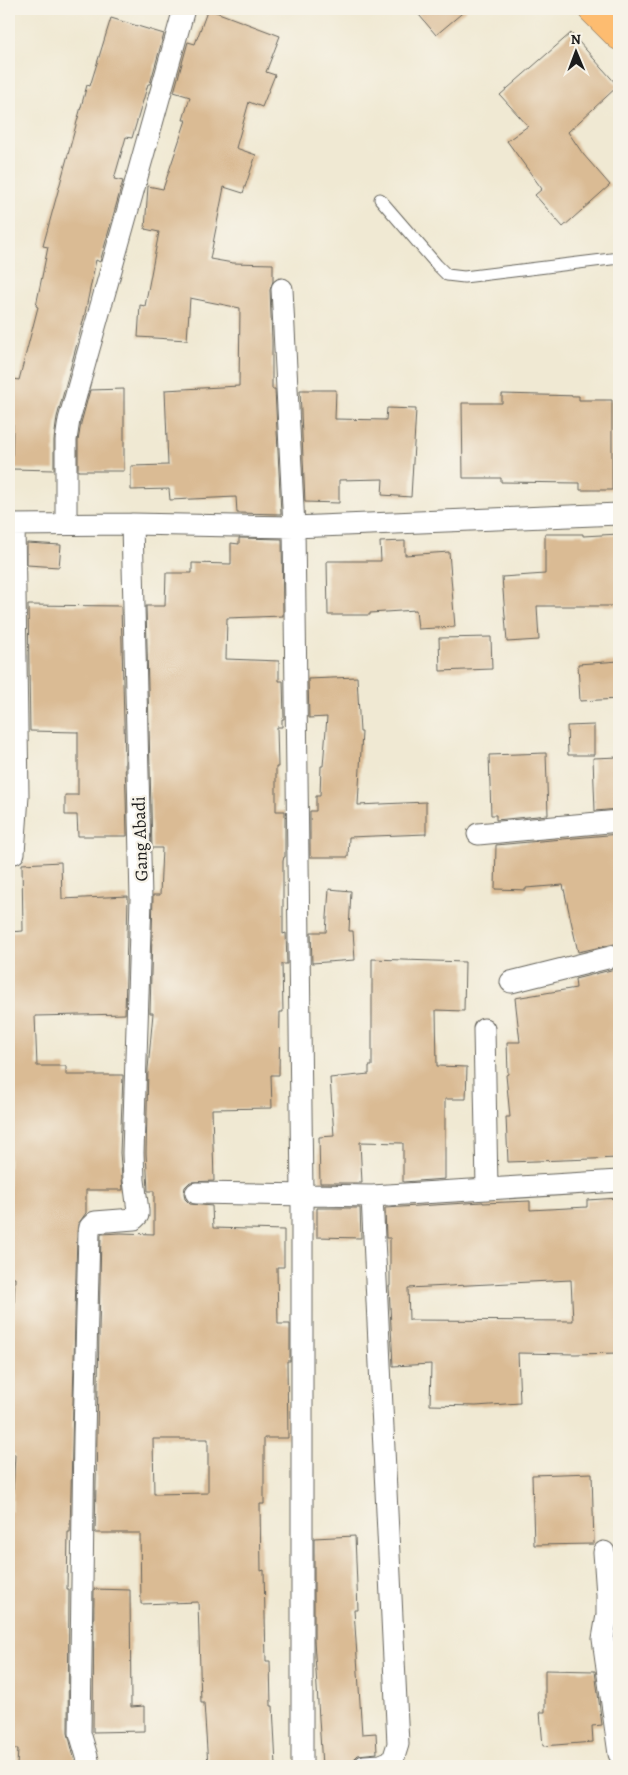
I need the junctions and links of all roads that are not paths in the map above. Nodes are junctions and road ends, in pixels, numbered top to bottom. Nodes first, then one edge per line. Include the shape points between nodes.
1 (184, 9) edge
2 (592, 9) edge
3 (619, 36) edge
4 (380, 199) dead end
5 (619, 258) edge
6 (282, 289) dead end
7 (619, 514) edge
8 (66, 524) junction
9 (132, 524) junction
10 (11, 525) edge
11 (294, 527) junction
12 (619, 821) edge
13 (478, 834) dead end
14 (14, 853) dead end
15 (619, 954) edge
16 (511, 982) dead end
17 (484, 1030) dead end
18 (619, 1181) edge
19 (487, 1188) junction
20 (196, 1193) dead end
21 (302, 1194) junction
22 (372, 1196) junction
23 (604, 1552) dead end
24 (619, 1754) edge
25 (88, 1766) edge
26 (302, 1766) edge
27 (364, 1766) edge

1 - 8 street via 69,420
2 - 3 highway
4 - 5 lane via 447,276 464,277
6 - 11 street
7 - 11 street
8 - 9 street
8 - 10 street
9 - 11 street
9 - 25 street, Gang Abadi via 141,899 133,1153 138,1215 134,1219 95,1222 89,1232 80,1733
10 - 14 street via 18,796
11 - 21 street
12 - 13 street
15 - 16 street
17 - 19 street
18 - 19 street
19 - 22 street
20 - 21 street
21 - 22 street
21 - 26 street
22 - 27 street via 398,1744 393,1760
23 - 24 street via 607,1615 603,1639

